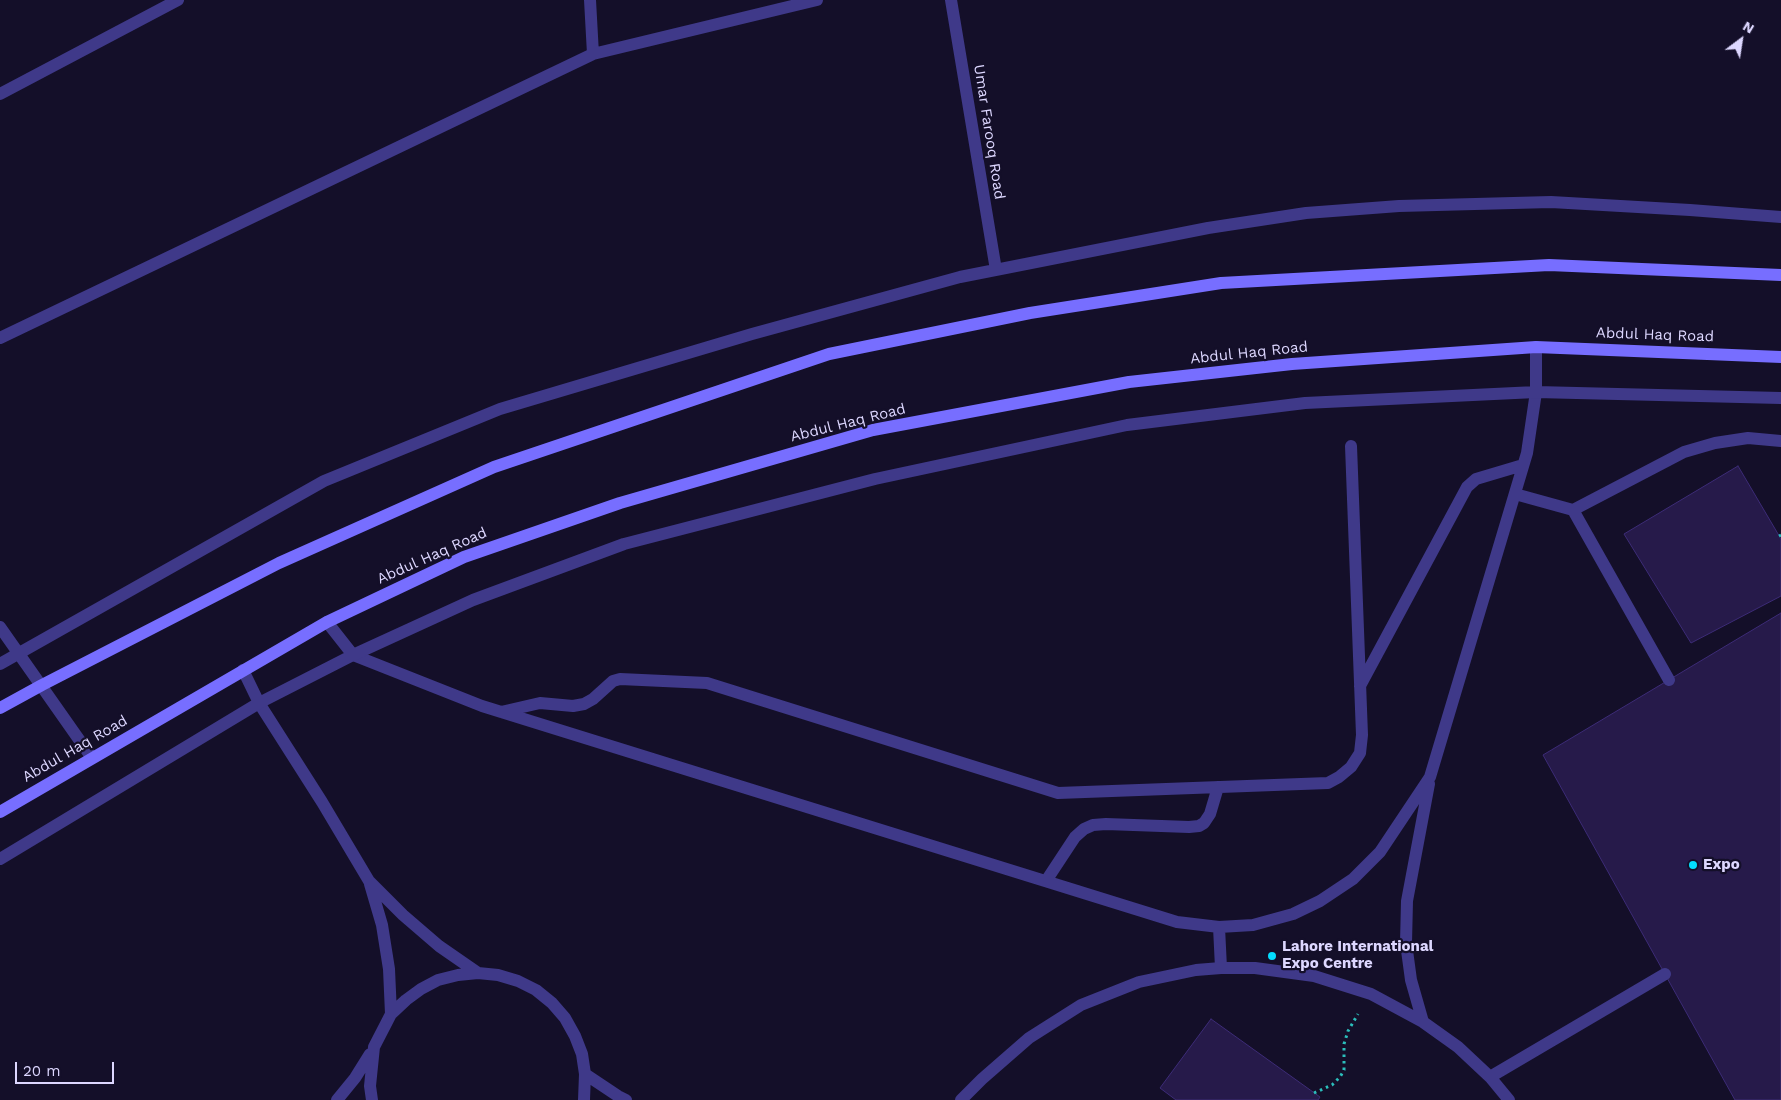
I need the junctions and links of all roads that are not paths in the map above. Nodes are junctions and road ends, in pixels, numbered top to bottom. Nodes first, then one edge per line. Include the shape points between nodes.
1 (178, 0) edge
2 (590, 0) edge
3 (817, 0) edge
4 (951, 0) edge
5 (768, 6) edge
6 (593, 54) junction
7 (0, 94) edge
8 (1781, 217) edge
9 (996, 270) junction
10 (1781, 275) edge
11 (0, 338) edge
12 (1536, 346) junction
13 (1781, 357) edge
14 (1536, 392) junction
15 (1781, 398) edge
16 (1781, 441) edge
17 (1351, 446) dead end
18 (1523, 466) junction
19 (1515, 494) junction
20 (1573, 510) junction
21 (327, 622) junction
22 (0, 627) edge
23 (19, 655) junction
24 (352, 655) junction
25 (0, 664) edge
26 (243, 670) junction
27 (1668, 680) dead end
28 (42, 685) junction
29 (1360, 686) junction
30 (259, 702) junction
31 (0, 708) edge
32 (501, 712) junction
33 (92, 758) junction
34 (1430, 777) junction
35 (1218, 787) junction
36 (0, 812) edge
37 (0, 859) edge
38 (1046, 881) junction
39 (369, 882) junction
40 (1219, 927) junction
41 (1221, 968) junction
42 (478, 973) junction
43 (1665, 974) dead end
44 (391, 1014) junction
45 (1423, 1022) junction
46 (374, 1047) junction
47 (585, 1074) junction
48 (1490, 1077) junction
49 (337, 1100) edge
50 (372, 1100) edge
51 (584, 1100) edge
52 (626, 1100) edge
53 (961, 1100) edge
54 (1509, 1100) edge

1 - 7 street
2 - 6 street
3 - 5 street
4 - 9 street, Umar Farooq Road
5 - 6 street
6 - 11 street
8 - 9 street via 1551,202 1306,212
9 - 23 street via 752,334 500,409 324,482
10 - 28 main road via 1549,265 1221,283 1030,313 829,354 494,467 279,563
12 - 13 main road, Abdul Haq Road
12 - 14 street
12 - 21 main road, Abdul Haq Road via 1292,364 1129,382 873,430 620,503 464,557
14 - 15 street
14 - 18 street
14 - 24 street via 1305,403 1128,425 875,479 624,544 473,600
16 - 20 street via 1748,438 1684,452
17 - 29 street
18 - 19 street
18 - 29 street via 1476,479 1467,487
19 - 20 street
19 - 34 street
20 - 27 street
21 - 24 street
21 - 26 main road, Abdul Haq Road
22 - 23 street
23 - 25 street
23 - 28 street
24 - 30 street
24 - 32 street
26 - 30 street
26 - 33 main road, Abdul Haq Road
28 - 31 main road
28 - 33 street
29 - 35 street via 1360,753 1351,768 1339,777 1328,783
30 - 37 street
30 - 39 street
32 - 35 street via 540,703 584,704 613,680 620,679 706,683 1058,793
32 - 38 street
33 - 36 main road, Abdul Haq Road
34 - 40 street via 1380,852 1353,879 1293,914 1253,925
34 - 45 street via 1407,901 1406,943 1411,980
35 - 38 street via 1210,814 1199,826 1106,824 1084,829 1075,837
38 - 40 street via 1177,922
39 - 42 street via 439,946
39 - 44 street via 382,925 389,969
40 - 41 street
41 - 45 street via 1255,968 1314,976 1371,994
41 - 53 street via 1139,982 1081,1005 1030,1038
42 - 44 street via 438,980 413,994
42 - 47 street via 518,981 552,1003 575,1036
43 - 48 street
44 - 46 street
45 - 48 street
46 - 49 street
46 - 50 street via 370,1086
47 - 51 street
47 - 52 street
48 - 54 street

